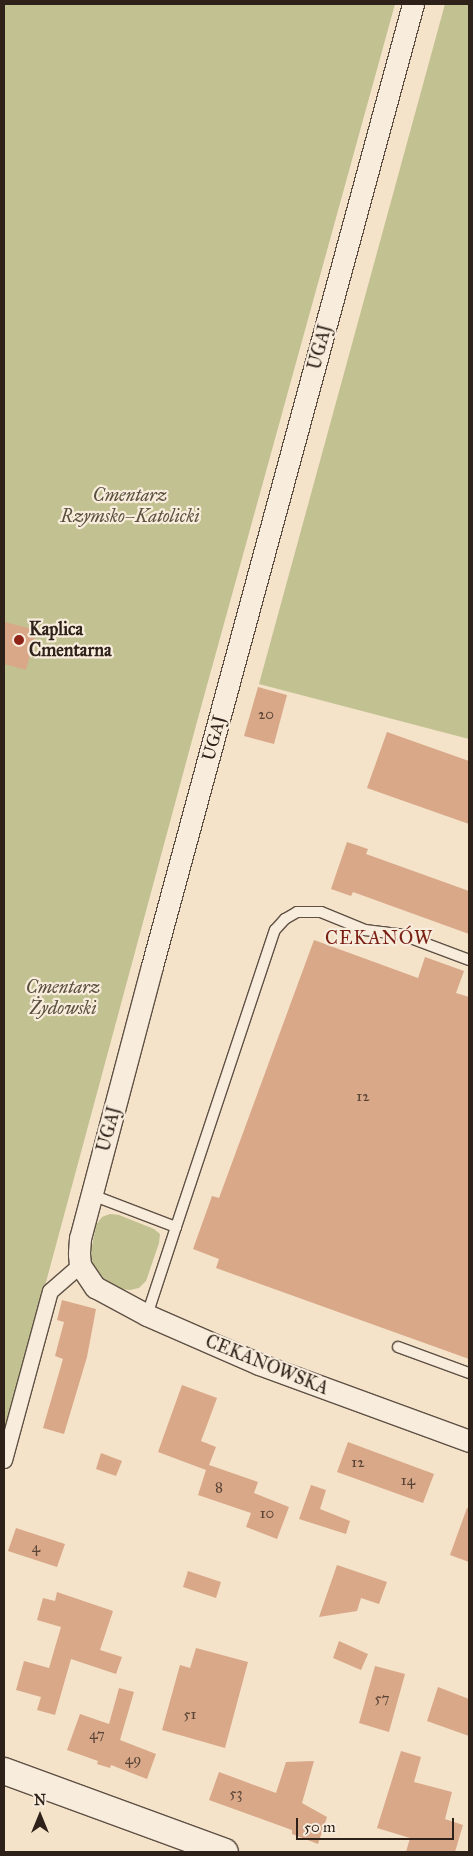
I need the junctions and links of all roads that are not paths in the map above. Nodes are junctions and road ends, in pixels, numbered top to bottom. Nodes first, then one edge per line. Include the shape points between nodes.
1 (413, 4) edge
2 (469, 960) edge
3 (92, 1196) junction
4 (176, 1227) junction
5 (80, 1266) junction
6 (147, 1315) junction
7 (398, 1347) dead end
8 (469, 1373) edge
9 (469, 1441) edge
10 (4, 1460) edge
11 (4, 1771) edge
12 (225, 1852) edge

1 - 3 street, UGAJ via 154,956
2 - 4 lane via 400,934 365,930 321,912 297,912 285,919 275,930
3 - 4 lane
3 - 5 street, UGAJ via 80,1238
4 - 6 lane
5 - 6 street, CEKANOWSKA via 95,1287
5 - 10 street via 50,1291
6 - 9 street, CEKANOWSKA via 259,1364
7 - 8 lane
11 - 12 street

